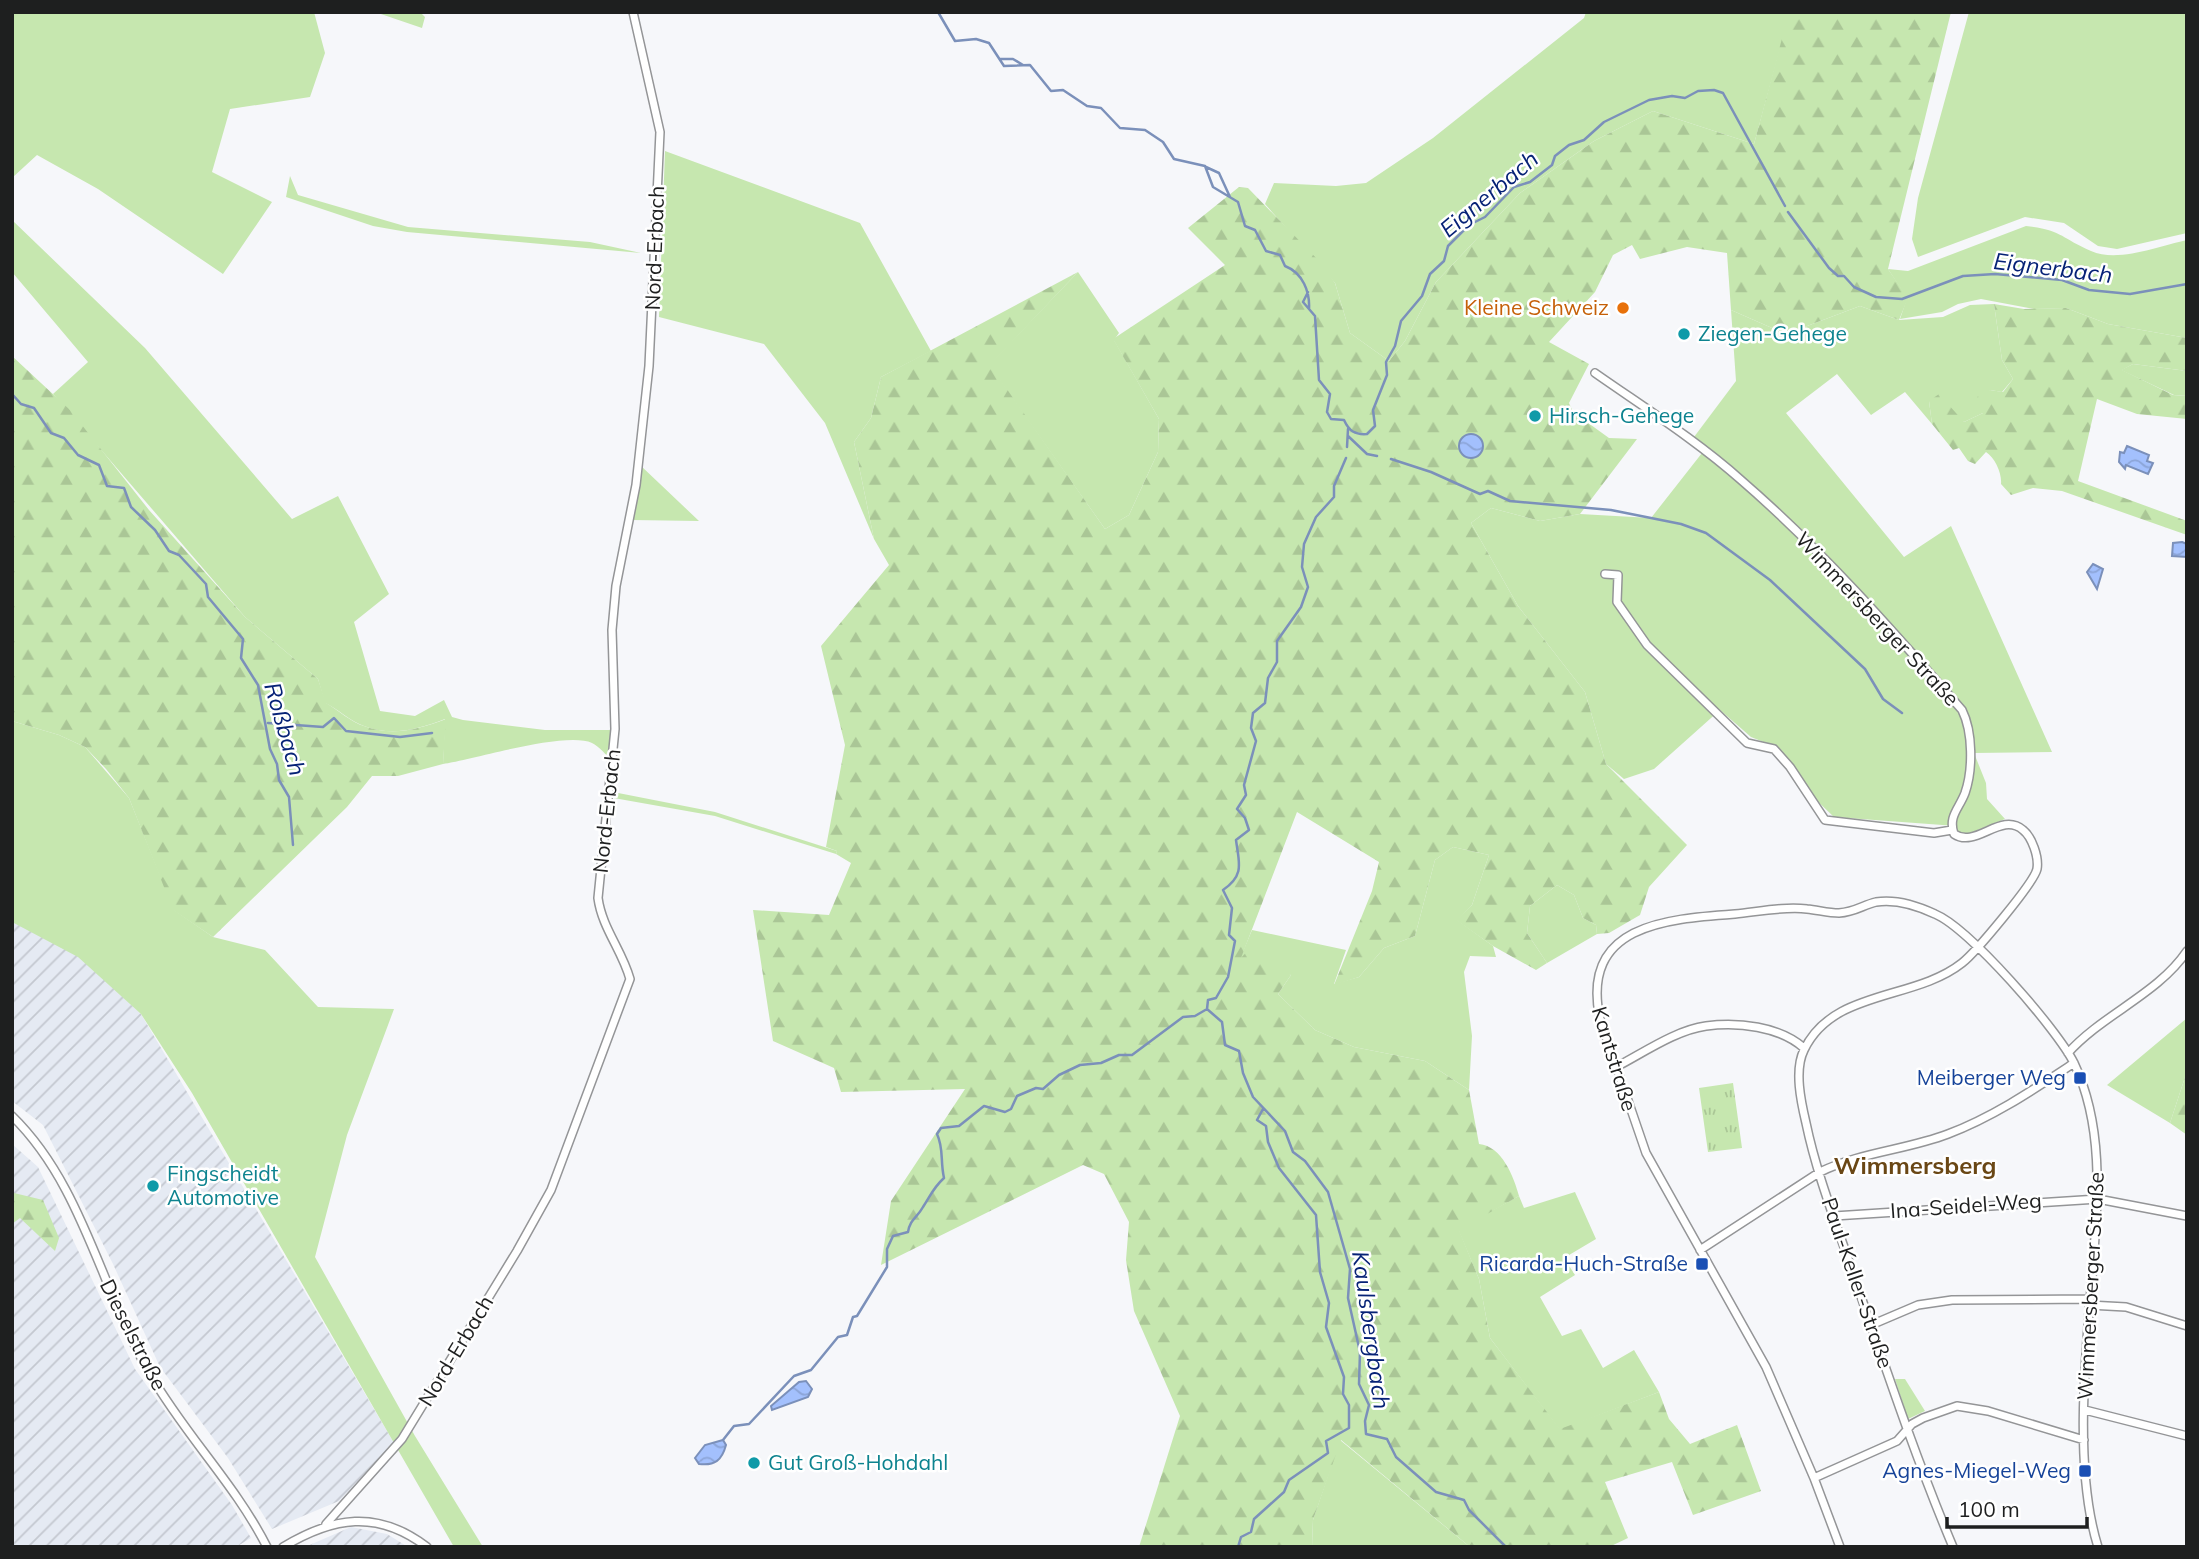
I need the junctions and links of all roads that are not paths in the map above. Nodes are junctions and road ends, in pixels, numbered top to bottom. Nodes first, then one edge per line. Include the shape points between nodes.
1 (633, 12) edge
2 (1595, 373) dead end
3 (1605, 574) dead end
4 (1952, 830) junction
5 (1977, 947) junction
6 (2187, 951) edge
7 (1804, 1048) junction
8 (2068, 1053) junction
9 (2074, 1063) junction
10 (1616, 1066) junction
11 (12, 1116) edge
12 (1820, 1172) junction
13 (2098, 1199) junction
14 (1834, 1216) junction
15 (2187, 1216) edge
16 (1700, 1250) junction
17 (2090, 1302) junction
18 (1871, 1325) junction
19 (2187, 1326) edge
20 (2085, 1410) junction
21 (1906, 1431) junction
22 (2187, 1436) edge
23 (2084, 1440) junction
24 (1814, 1478) junction
25 (326, 1524) junction
26 (267, 1547) edge
27 (283, 1547) edge
28 (427, 1547) edge
29 (1840, 1547) edge
30 (1954, 1547) edge
31 (2098, 1547) edge

1 - 25 street, Nord-Erbach via 660,132 649,366 636,485 612,630 614,740 598,898 600,914 631,979 551,1190 402,1439
2 - 4 street, Wimmersberger Straße via 1707,452 1801,535 1859,592 1962,710 1969,733 1969,776 1954,811
3 - 4 street via 1618,575 1617,602 1647,645 1747,743 1774,749 1825,820 1934,833
4 - 5 street via 1958,837 1968,838 2013,824 2024,830 2035,854 2037,869 2029,884
5 - 7 street via 1940,977 1906,992 1866,999 1846,1010 1818,1029
5 - 8 street, Wimmersberger Straße via 2044,1018
5 - 10 street, Kantstraße via 1938,915 1895,902 1841,913 1805,908 1682,918 1639,929 1618,940 1597,981 1600,1019
6 - 8 street via 2175,968
7 - 10 street via 1765,1029 1705,1026
7 - 12 street, Paul-Keller-Straße via 1802,1103
8 - 9 street, Wimmersberger Straße
9 - 12 street via 1971,1125 1841,1161
9 - 13 street, Wimmersberger Straße via 2091,1115
10 - 16 street, Kantstraße via 1646,1153
11 - 26 street, Dieselstraße via 42,1148 68,1194 151,1377 237,1493
12 - 14 street, Paul-Keller-Straße
12 - 16 street
13 - 14 street, Ina-Seidel-Weg
13 - 15 street, Ina-Seidel-Weg
13 - 17 street, Wimmersberger Straße
14 - 18 street, Paul-Keller-Straße
16 - 24 street, Kantstraße via 1766,1367
17 - 18 street via 1952,1300 1918,1305
17 - 19 street via 2126,1307
17 - 20 street, Wimmersberger Straße
18 - 21 street, Paul-Keller-Straße
20 - 22 street
20 - 23 street, Wimmersberger Straße
21 - 23 street via 1947,1408 1967,1407
21 - 24 street via 1898,1441
21 - 30 street
23 - 31 street, Wimmersberger Straße
24 - 29 street, Kantstraße
25 - 27 street
25 - 28 street via 380,1524

